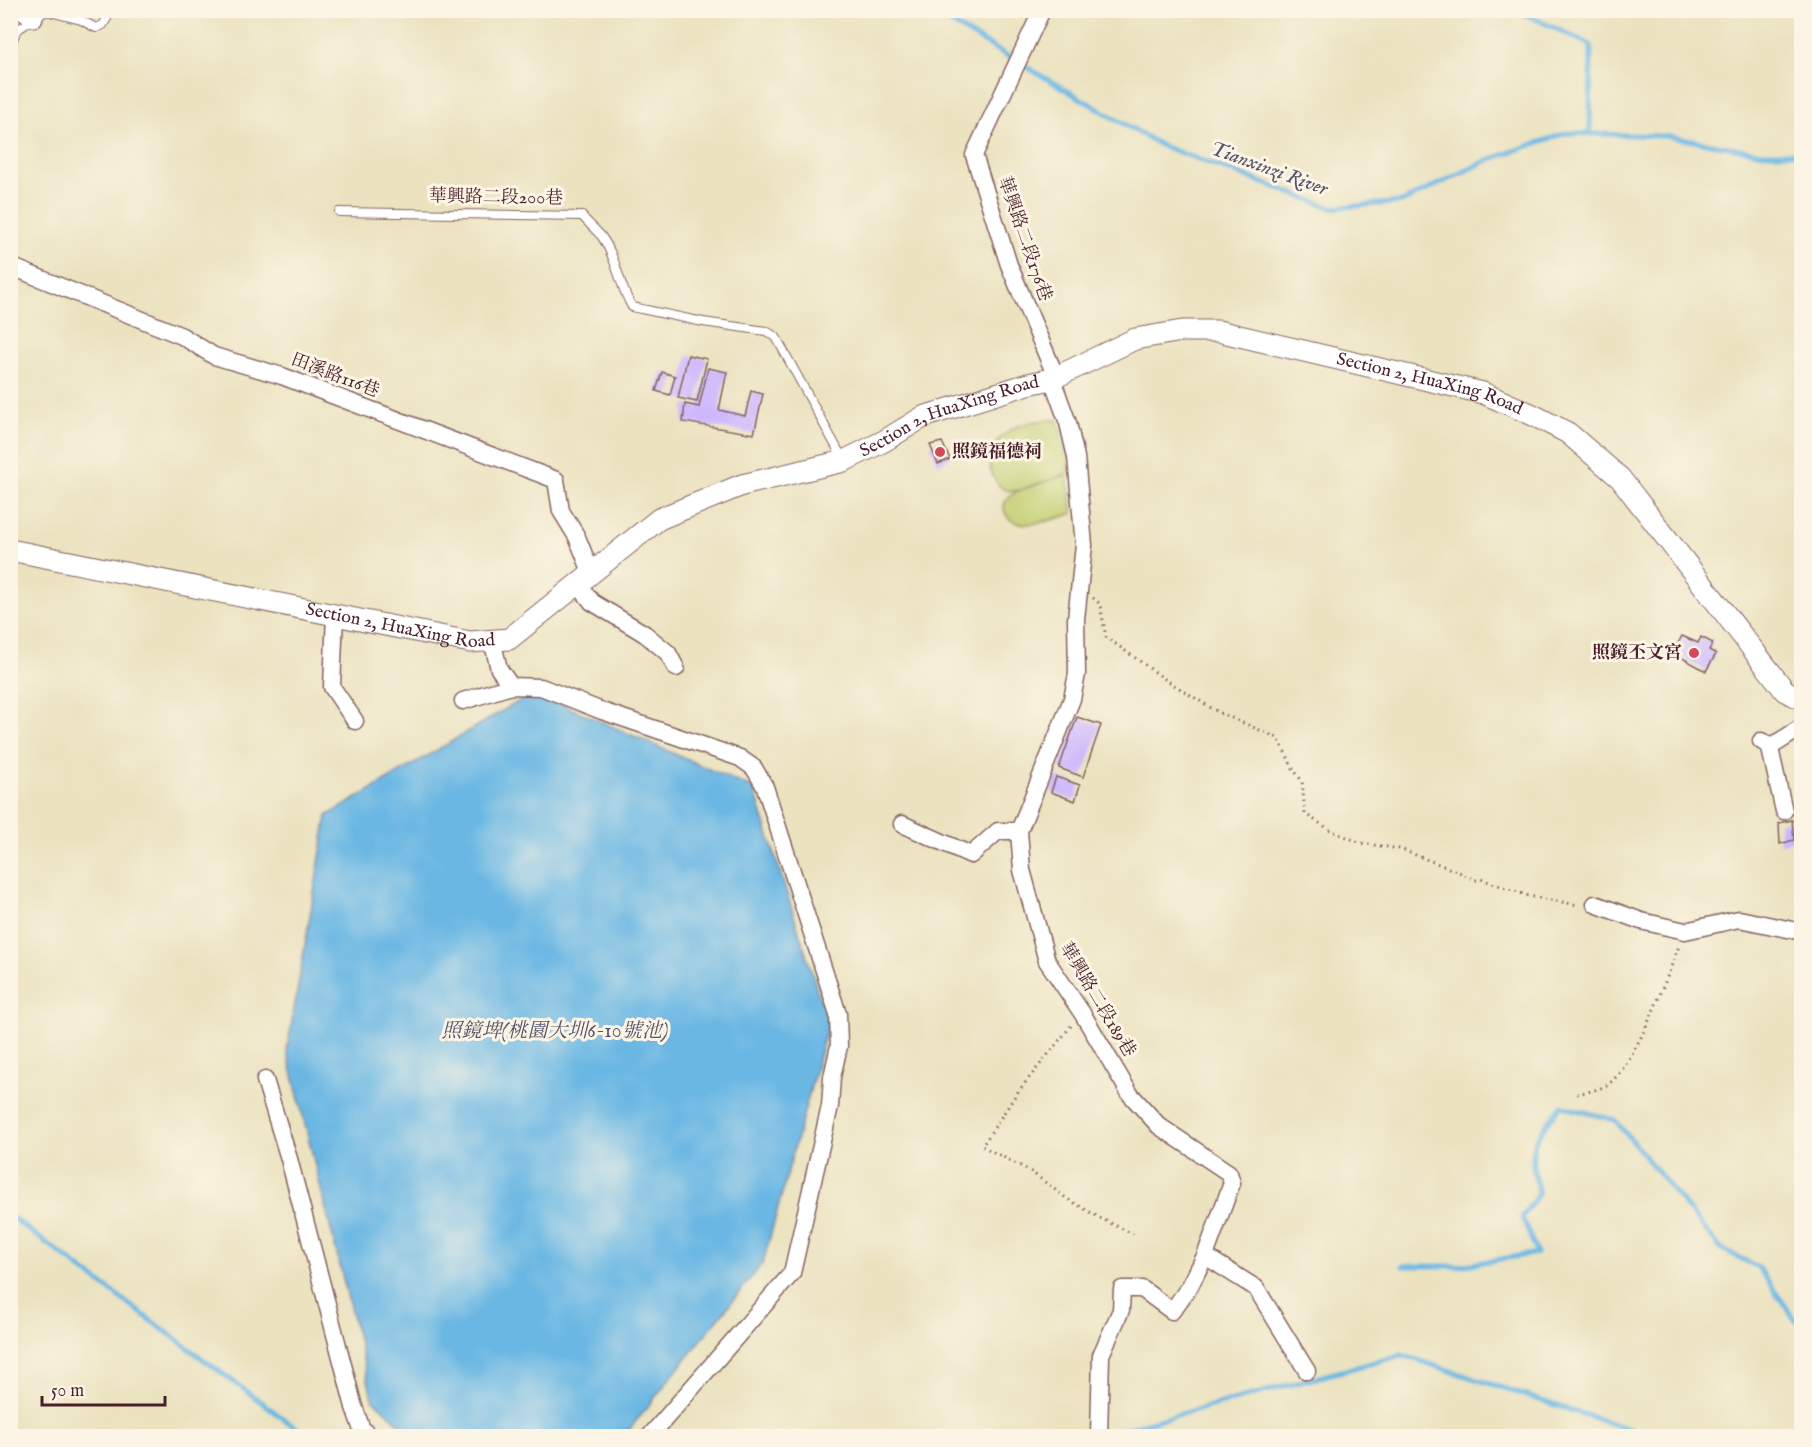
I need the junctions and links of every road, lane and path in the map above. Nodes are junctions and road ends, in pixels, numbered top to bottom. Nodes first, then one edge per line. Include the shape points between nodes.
1 (112, 10) edge
2 (1042, 10) edge
3 (28, 15) edge
4 (10, 46) edge
5 (339, 212) dead end
6 (10, 266) edge
7 (1052, 379) junction
8 (844, 461) junction
9 (10, 550) edge
10 (584, 578) junction
11 (1080, 588) junction
12 (335, 615) junction
13 (492, 640) junction
14 (676, 668) dead end
15 (511, 686) junction
16 (1802, 699) edge
17 (463, 701) dead end
18 (355, 721) dead end
19 (1802, 726) edge
20 (1784, 811) dead end
21 (903, 824) dead end
22 (1019, 831) junction
23 (1595, 904) joint
24 (1685, 931) junction
25 (1802, 932) edge
26 (1082, 1013) junction
27 (265, 1080) dead end
28 (1576, 1094) dead end
29 (1133, 1234) dead end
30 (1205, 1257) junction
31 (1307, 1371) dead end
32 (369, 1437) edge
33 (650, 1437) edge
34 (1099, 1437) edge

1 - 3 lane via 103,25 96,28 46,11
2 - 7 street, 華興路二段176巷 via 974,155 1008,265 1053,370
3 - 4 lane
5 - 8 lane, 華興路二段200巷 via 582,216 602,238 632,307 766,331 776,337
6 - 10 street, 田溪路116巷 via 182,336 214,356 282,376 556,480 561,512 577,537
7 - 8 street, Section 2, HuaXing Road via 923,417
7 - 11 street, 華興路二段189巷 via 1076,457 1084,545
7 - 16 street, Section 2, HuaXing Road via 1135,339 1218,331 1483,393 1568,433 1620,478 1785,691
8 - 10 street, Section 2, HuaXing Road via 742,485 659,519
9 - 12 street, Section 2, HuaXing Road
10 - 13 street, Section 2, HuaXing Road via 509,639
10 - 14 street via 592,602 645,634 668,653
11 - 22 street, 華興路二段189巷 via 1077,674 1072,699
11 - 23 path via 1100,604 1106,637 1218,712 1278,738 1302,781 1305,814 1332,831 1361,843 1400,849 1475,880 1529,896 1574,905
12 - 13 street, Section 2, HuaXing Road via 470,642
12 - 18 street via 332,687
13 - 15 street via 499,669
15 - 17 street
15 - 33 street via 541,687 740,758 754,768 765,787 838,1014 839,1046 830,1106 792,1273
19 - 20 street via 1772,746 1765,742
21 - 22 street via 971,855 998,831
22 - 26 street, 華興路二段189巷 via 1022,870 1047,961
23 - 24 street via 1641,921
24 - 25 street via 1739,919
24 - 28 path via 1654,1009 1622,1071 1607,1086
26 - 29 path via 1017,1093 982,1146
26 - 30 street, 華興路二段189巷 via 1130,1094 1159,1125 1229,1173 1232,1183
27 - 32 street via 354,1407
30 - 31 street via 1256,1288
30 - 34 street, 華興路二段189巷 via 1172,1311 1142,1289 1122,1289 1121,1310 1101,1355

